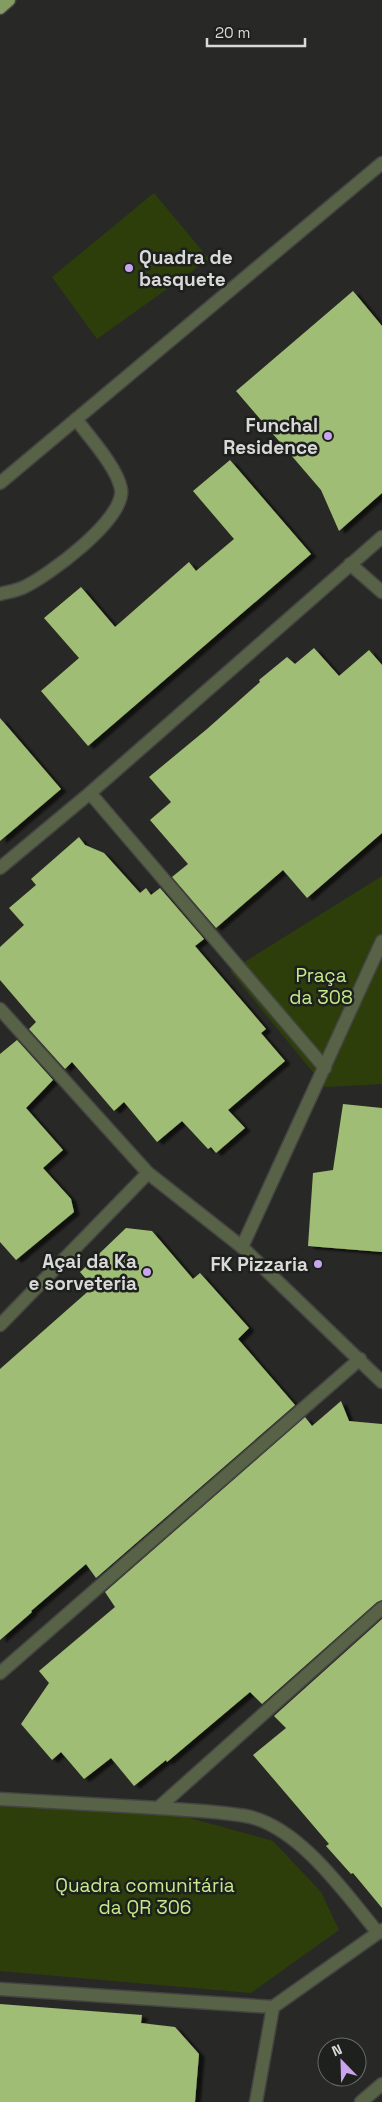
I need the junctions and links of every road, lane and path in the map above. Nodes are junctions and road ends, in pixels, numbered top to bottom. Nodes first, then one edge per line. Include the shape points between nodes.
1 (9, 0) edge
2 (0, 8) edge
3 (382, 163) edge
4 (76, 418) junction
5 (0, 483) edge
6 (382, 537) edge
7 (350, 564) junction
8 (382, 592) edge
9 (0, 594) edge
10 (90, 793) junction
11 (0, 868) edge
12 (382, 941) edge
13 (0, 1009) edge
14 (325, 1068) junction
15 (148, 1173) junction
16 (242, 1248) junction
17 (0, 1324) edge
18 (360, 1359) junction
19 (382, 1382) edge
20 (382, 1608) edge
21 (0, 1673) edge
22 (0, 1799) edge
23 (158, 1808) junction
24 (380, 1931) edge
25 (0, 1989) edge
26 (273, 2007) junction
27 (382, 2084) edge
28 (256, 2102) edge
29 (361, 2102) edge

1 - 2 main road
3 - 4 street
4 - 5 street
4 - 9 street via 116,476 121,497 119,506 102,528 60,562 23,587
6 - 7 street
7 - 8 street
7 - 10 street
10 - 11 street
10 - 14 street
12 - 14 street
13 - 15 street
14 - 16 street
15 - 16 street
15 - 17 street
16 - 18 street
18 - 19 street
18 - 21 street
20 - 23 street
22 - 23 street
23 - 24 street via 247,1816 275,1828 300,1845 330,1874
24 - 26 street
25 - 26 street
26 - 28 street
27 - 29 street

